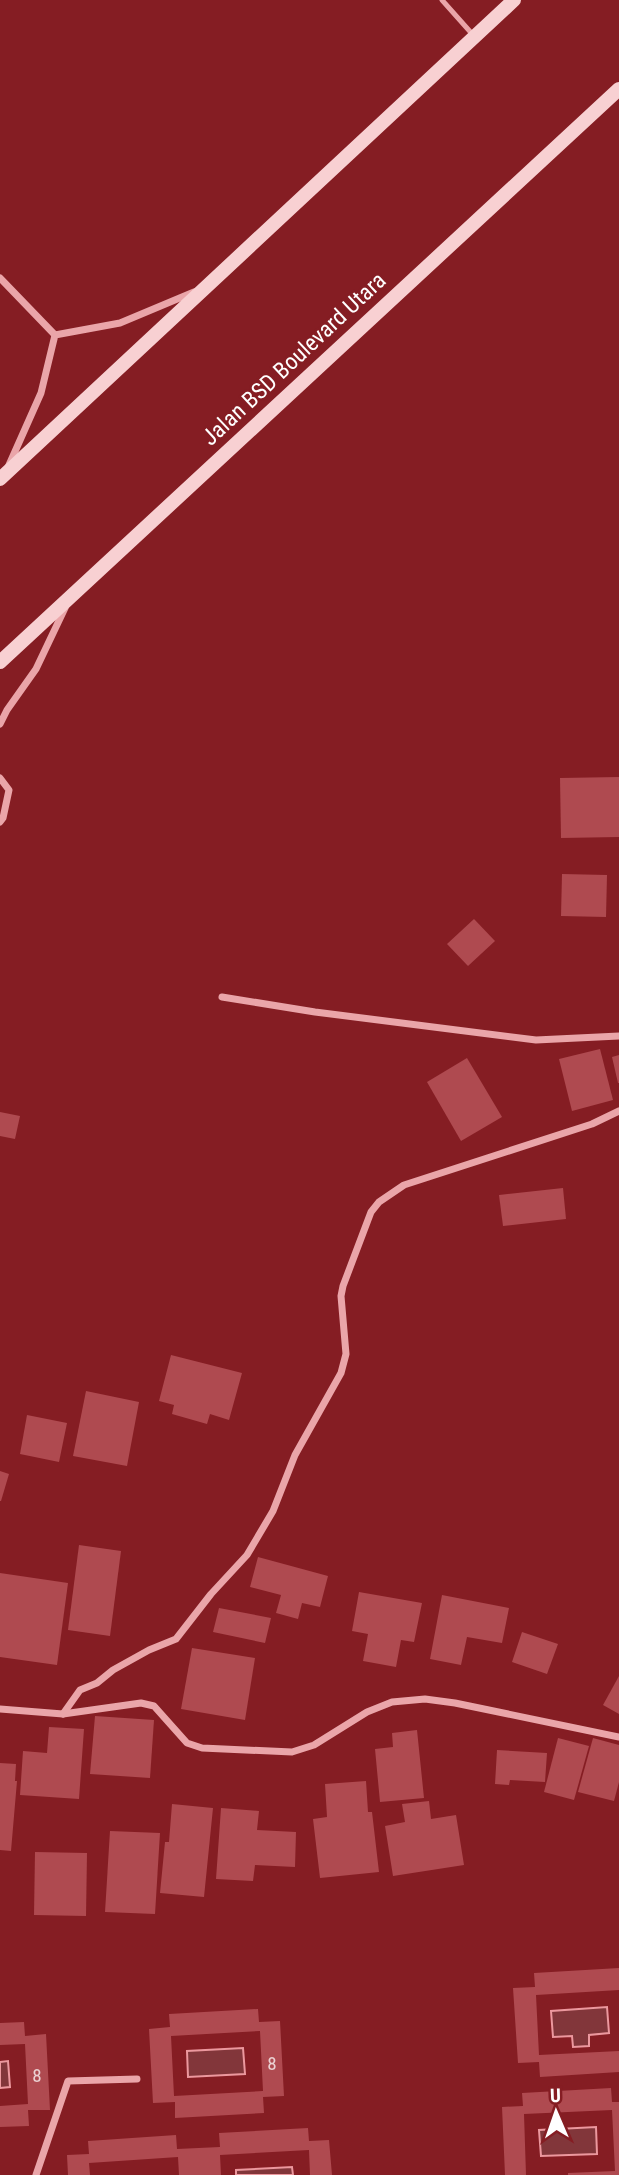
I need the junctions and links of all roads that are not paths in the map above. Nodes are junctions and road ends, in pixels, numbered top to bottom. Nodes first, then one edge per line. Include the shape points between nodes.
1 (442, 0) edge
2 (514, 0) edge
3 (474, 36) junction
4 (619, 89) edge
5 (0, 278) edge
6 (204, 288) junction
7 (55, 335) junction
8 (2, 477) edge
9 (70, 597) junction
10 (0, 662) edge
11 (0, 724) edge
12 (0, 778) edge
13 (0, 822) edge
14 (222, 997) dead end
15 (619, 1036) edge
16 (619, 1111) edge
17 (0, 1709) edge
18 (63, 1714) junction
19 (619, 1737) edge
20 (137, 2078) dead end
21 (36, 2175) edge

1 - 3 lane
2 - 3 main road
3 - 6 main road
4 - 9 main road, Jalan BSD Boulevard Utara
5 - 7 street
6 - 7 street via 120,323
6 - 8 main road
7 - 8 street via 41,393
9 - 10 main road, Jalan BSD Boulevard Utara
9 - 11 street via 36,669
12 - 13 street via 9,790
14 - 15 street via 536,1040
16 - 18 street via 593,1124 404,1185 379,1202 342,1286 346,1354 341,1373 247,1555 176,1639 79,1690
17 - 18 street
18 - 19 street via 141,1703 154,1706 187,1743 202,1748 292,1752 314,1745 392,1702 425,1699
20 - 21 street via 68,2081

